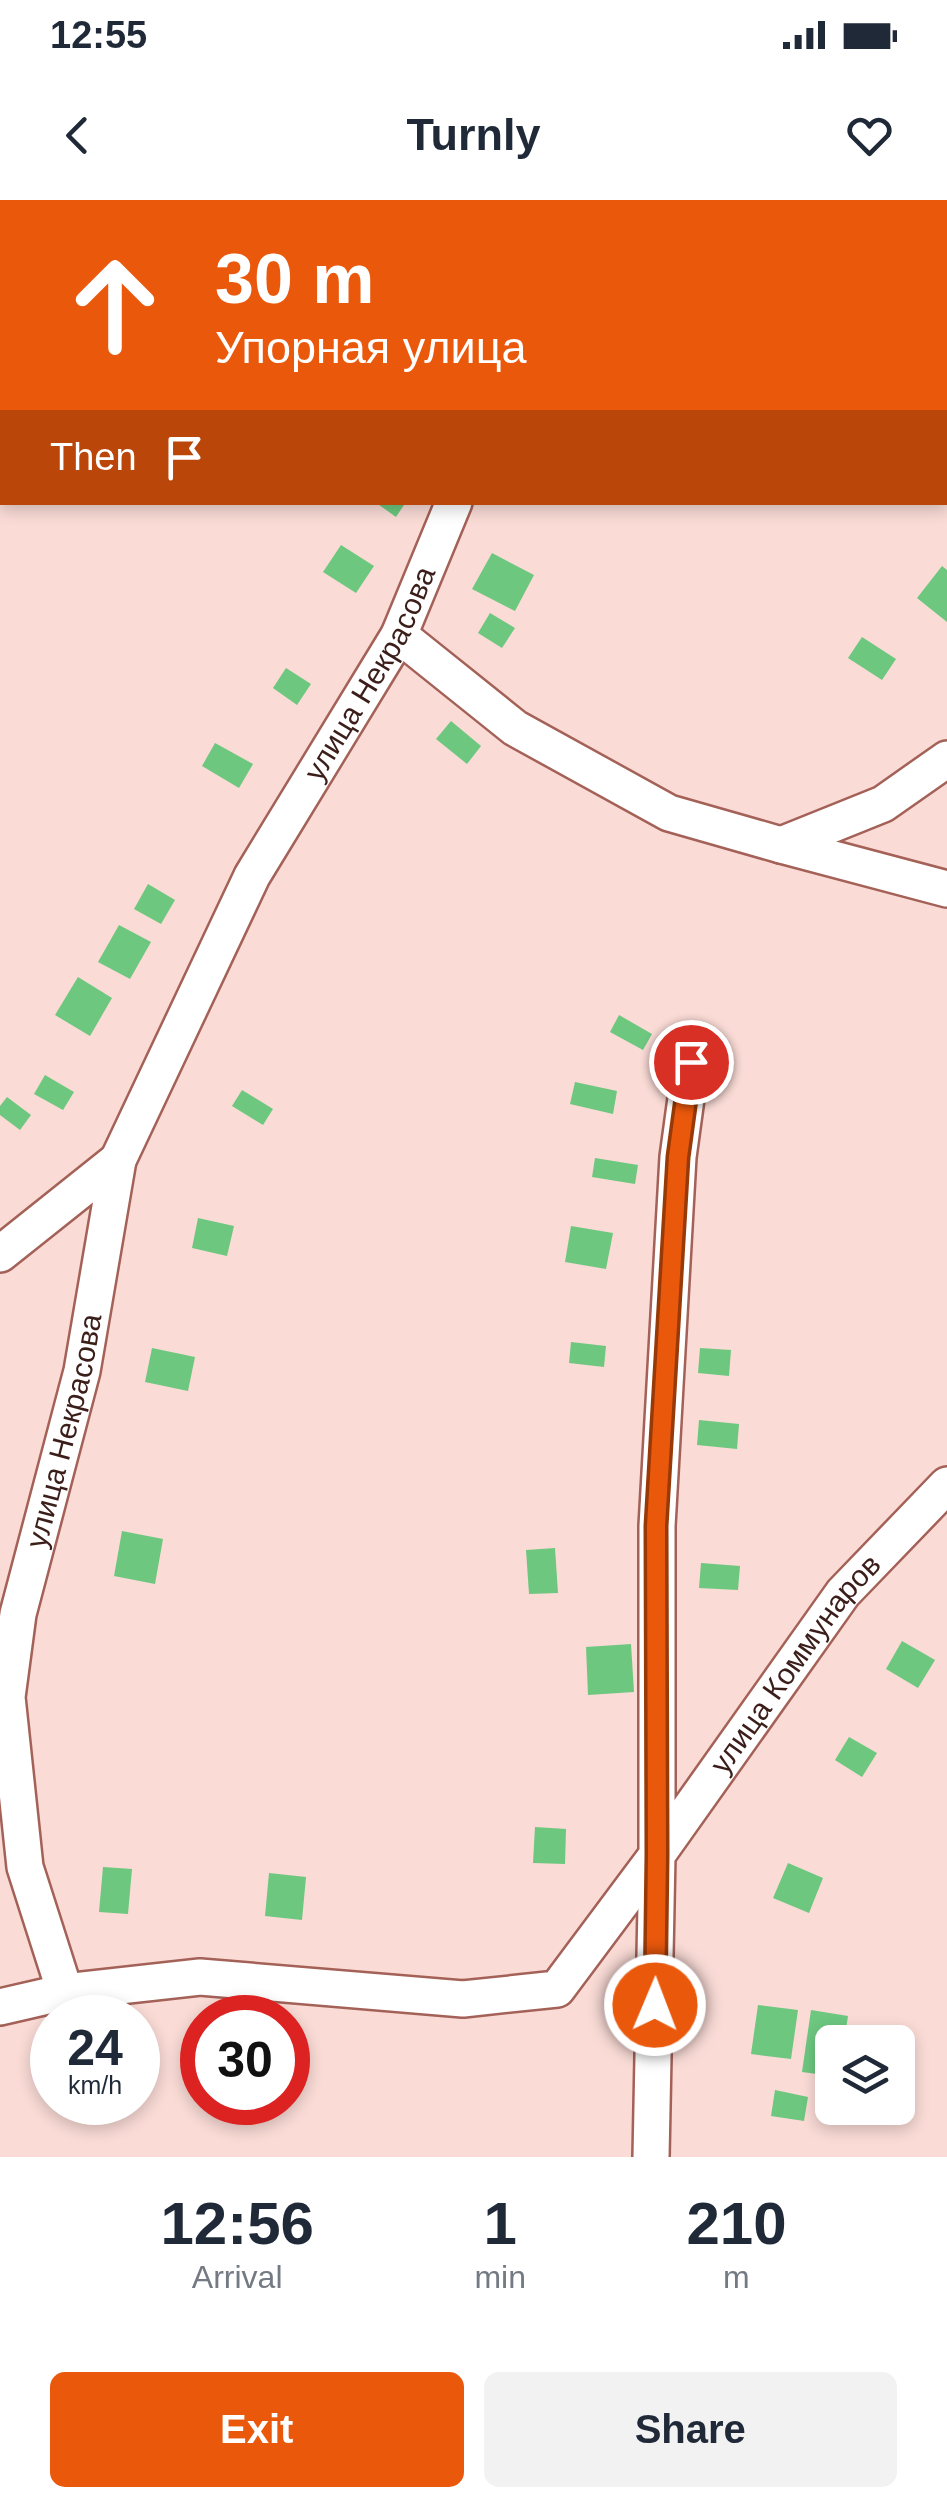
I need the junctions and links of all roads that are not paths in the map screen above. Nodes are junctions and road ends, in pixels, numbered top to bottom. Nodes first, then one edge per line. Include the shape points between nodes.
1 (453, 505) edge
2 (399, 635) junction
3 (947, 758) edge
4 (780, 845) junction
5 (947, 889) edge
6 (691, 1062) dead end
7 (118, 1160) junction
8 (0, 1254) edge
9 (947, 1484) edge
10 (0, 1576) edge
11 (18, 1614) junction
12 (657, 1855) junction
13 (65, 1992) junction
14 (0, 2007) edge
15 (650, 2157) edge

1 - 2 street, улица Некрасова
2 - 4 street via 515,728 670,813
2 - 7 street, улица Некрасова via 252,876
3 - 4 street via 882,804
4 - 5 street
6 - 12 street via 678,1157 656,1526
7 - 8 street, улица Некрасова
7 - 11 street, улица Некрасова via 82,1371
9 - 12 street, улица Коммунаров via 842,1593
10 - 11 street
11 - 13 street, улица Некрасова via 7,1697 26,1867
12 - 13 street, улица Коммунаров via 557,1989 463,1999 200,1978
12 - 15 street
13 - 14 street, улица Коммунаров

